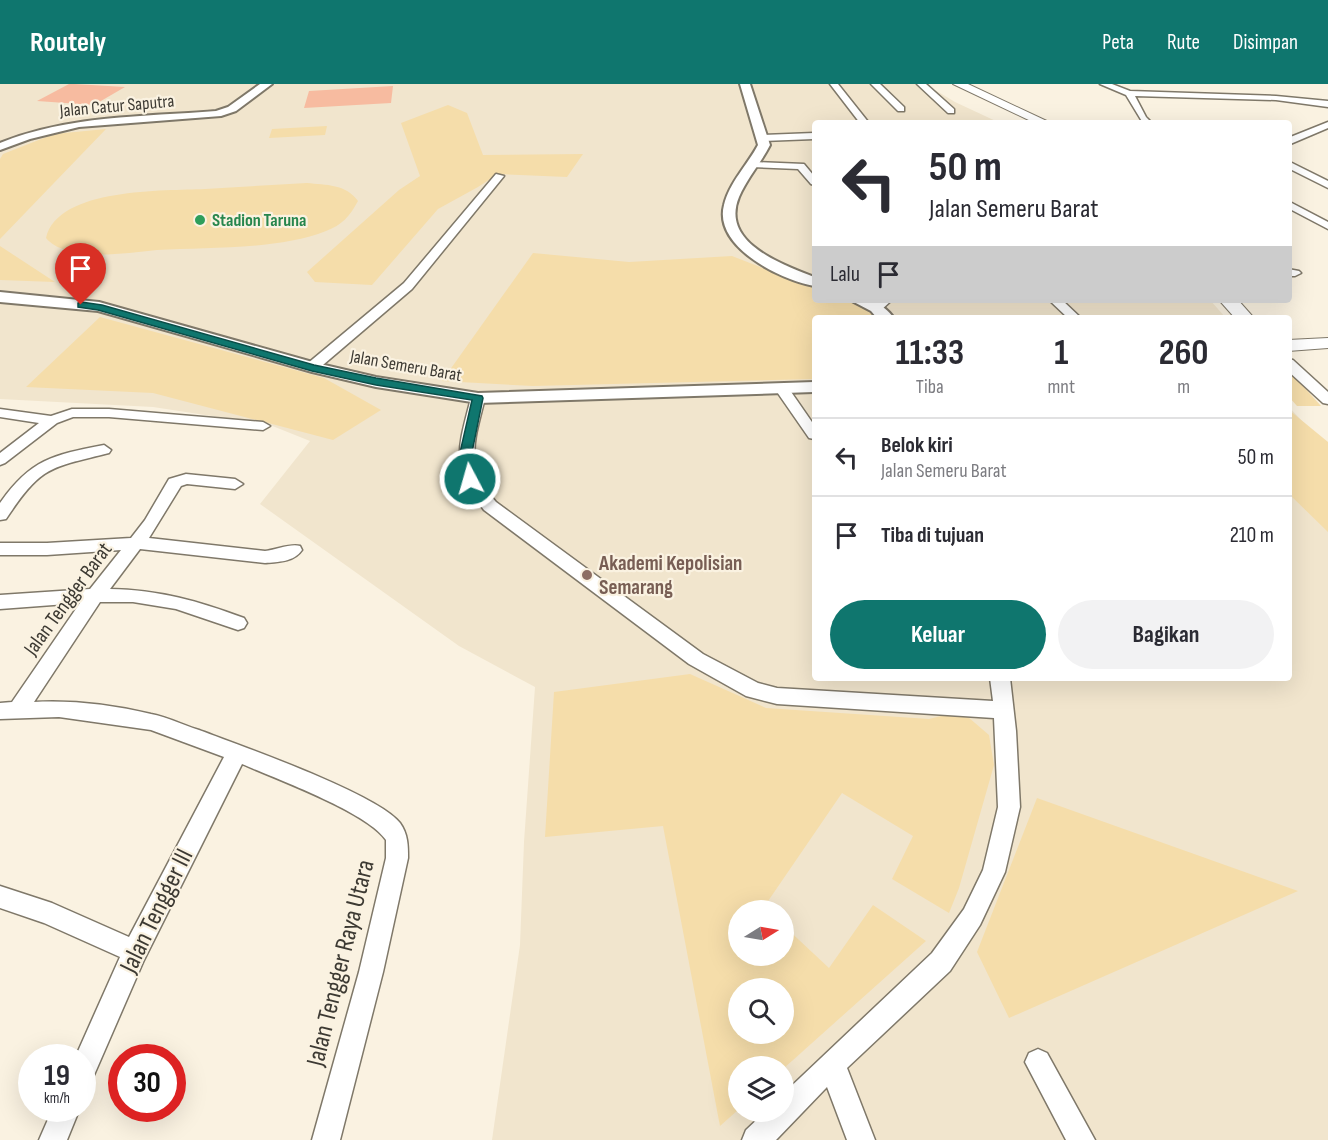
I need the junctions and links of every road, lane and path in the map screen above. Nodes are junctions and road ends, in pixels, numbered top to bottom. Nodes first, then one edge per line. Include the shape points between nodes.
1 (267, 84) edge
2 (745, 84) edge
3 (834, 84) edge
4 (874, 84) edge
5 (921, 84) edge
6 (959, 84) edge
7 (1104, 84) edge
8 (1129, 93) junction
9 (1328, 103) edge
10 (901, 110) dead end
11 (951, 111) dead end
12 (863, 120) edge
13 (1038, 120) edge
14 (1144, 120) edge
15 (1328, 126) edge
16 (1293, 129) dead end
17 (1314, 131) junction
18 (1328, 135) edge
19 (812, 136) edge
20 (763, 138) junction
21 (1292, 140) edge
22 (0, 147) edge
23 (754, 165) junction
24 (1292, 166) edge
25 (499, 176) dead end
26 (812, 180) edge
27 (1328, 185) edge
28 (1292, 206) edge
29 (1327, 224) edge
30 (812, 281) edge
31 (0, 297) edge
32 (866, 303) edge
33 (1058, 303) edge
34 (1231, 303) edge
35 (883, 309) edge
36 (1072, 315) edge
37 (1242, 315) edge
38 (1328, 343) edge
39 (1292, 346) edge
40 (1292, 367) edge
41 (312, 368) junction
42 (812, 387) edge
43 (782, 389) junction
44 (478, 398) junction
45 (1328, 400) edge
46 (0, 412) edge
47 (52, 420) junction
48 (263, 426) dead end
49 (812, 432) edge
50 (105, 450) dead end
51 (0, 460) edge
52 (235, 484) dead end
53 (0, 516) edge
54 (138, 543) junction
55 (0, 549) edge
56 (294, 550) dead end
57 (96, 595) junction
58 (0, 602) edge
59 (238, 623) dead end
60 (1000, 681) edge
61 (9, 710) edge
62 (1004, 710) junction
63 (237, 753) junction
64 (0, 897) edge
65 (135, 951) junction
66 (95, 1044) edge
67 (1038, 1062) dead end
68 (832, 1065) junction
69 (61, 1122) edge
70 (53, 1140) edge
71 (326, 1140) edge
72 (756, 1140) edge
73 (861, 1140) edge
74 (1081, 1140) edge

1 - 22 street, Jalan Catur Saputra via 232,109 217,114 75,124
2 - 20 street
3 - 12 street
4 - 10 street
5 - 11 street
6 - 13 main road
7 - 8 street
8 - 9 street via 1289,95
8 - 14 street
15 - 17 street
16 - 17 street
17 - 18 street
17 - 21 street
19 - 20 street
20 - 23 street via 764,145
23 - 26 street via 801,166
23 - 30 street via 729,207 729,224 754,255
24 - 27 street
25 - 41 street via 408,286
28 - 29 street
31 - 41 street, Jalan Semeru Barat via 99,307
32 - 35 street
33 - 36 street
34 - 37 main road
38 - 39 main road
40 - 45 street
41 - 44 street, Jalan Semeru Barat
42 - 43 street, Jalan Semeru Barat
43 - 44 street, Jalan Semeru Barat
43 - 49 street
44 - 62 street via 465,457 470,479 479,494 696,659 753,690 777,696
46 - 47 street
47 - 48 street via 72,413 109,413
47 - 51 street
50 - 53 street via 61,459 35,471
52 - 54 street via 181,480 176,483
54 - 55 street, Jalan Tengger Barat
54 - 56 street via 265,557
54 - 57 street, Jalan Tengger Barat
57 - 58 street
57 - 59 street via 180,602
57 - 61 street, Jalan Tengger Barat
60 - 62 street
61 - 63 street, Jalan Tengger Raya Utara via 86,711 152,722
62 - 68 street via 1009,807 994,872 972,917 941,962
63 - 65 street, Jalan Tengger III
63 - 71 street, Jalan Tengger Raya Utara via 380,818 397,840 397,858 374,960
64 - 65 street via 50,912
65 - 66 street, Jalan Tengger III
67 - 74 street
68 - 72 street
68 - 73 street
69 - 70 street

